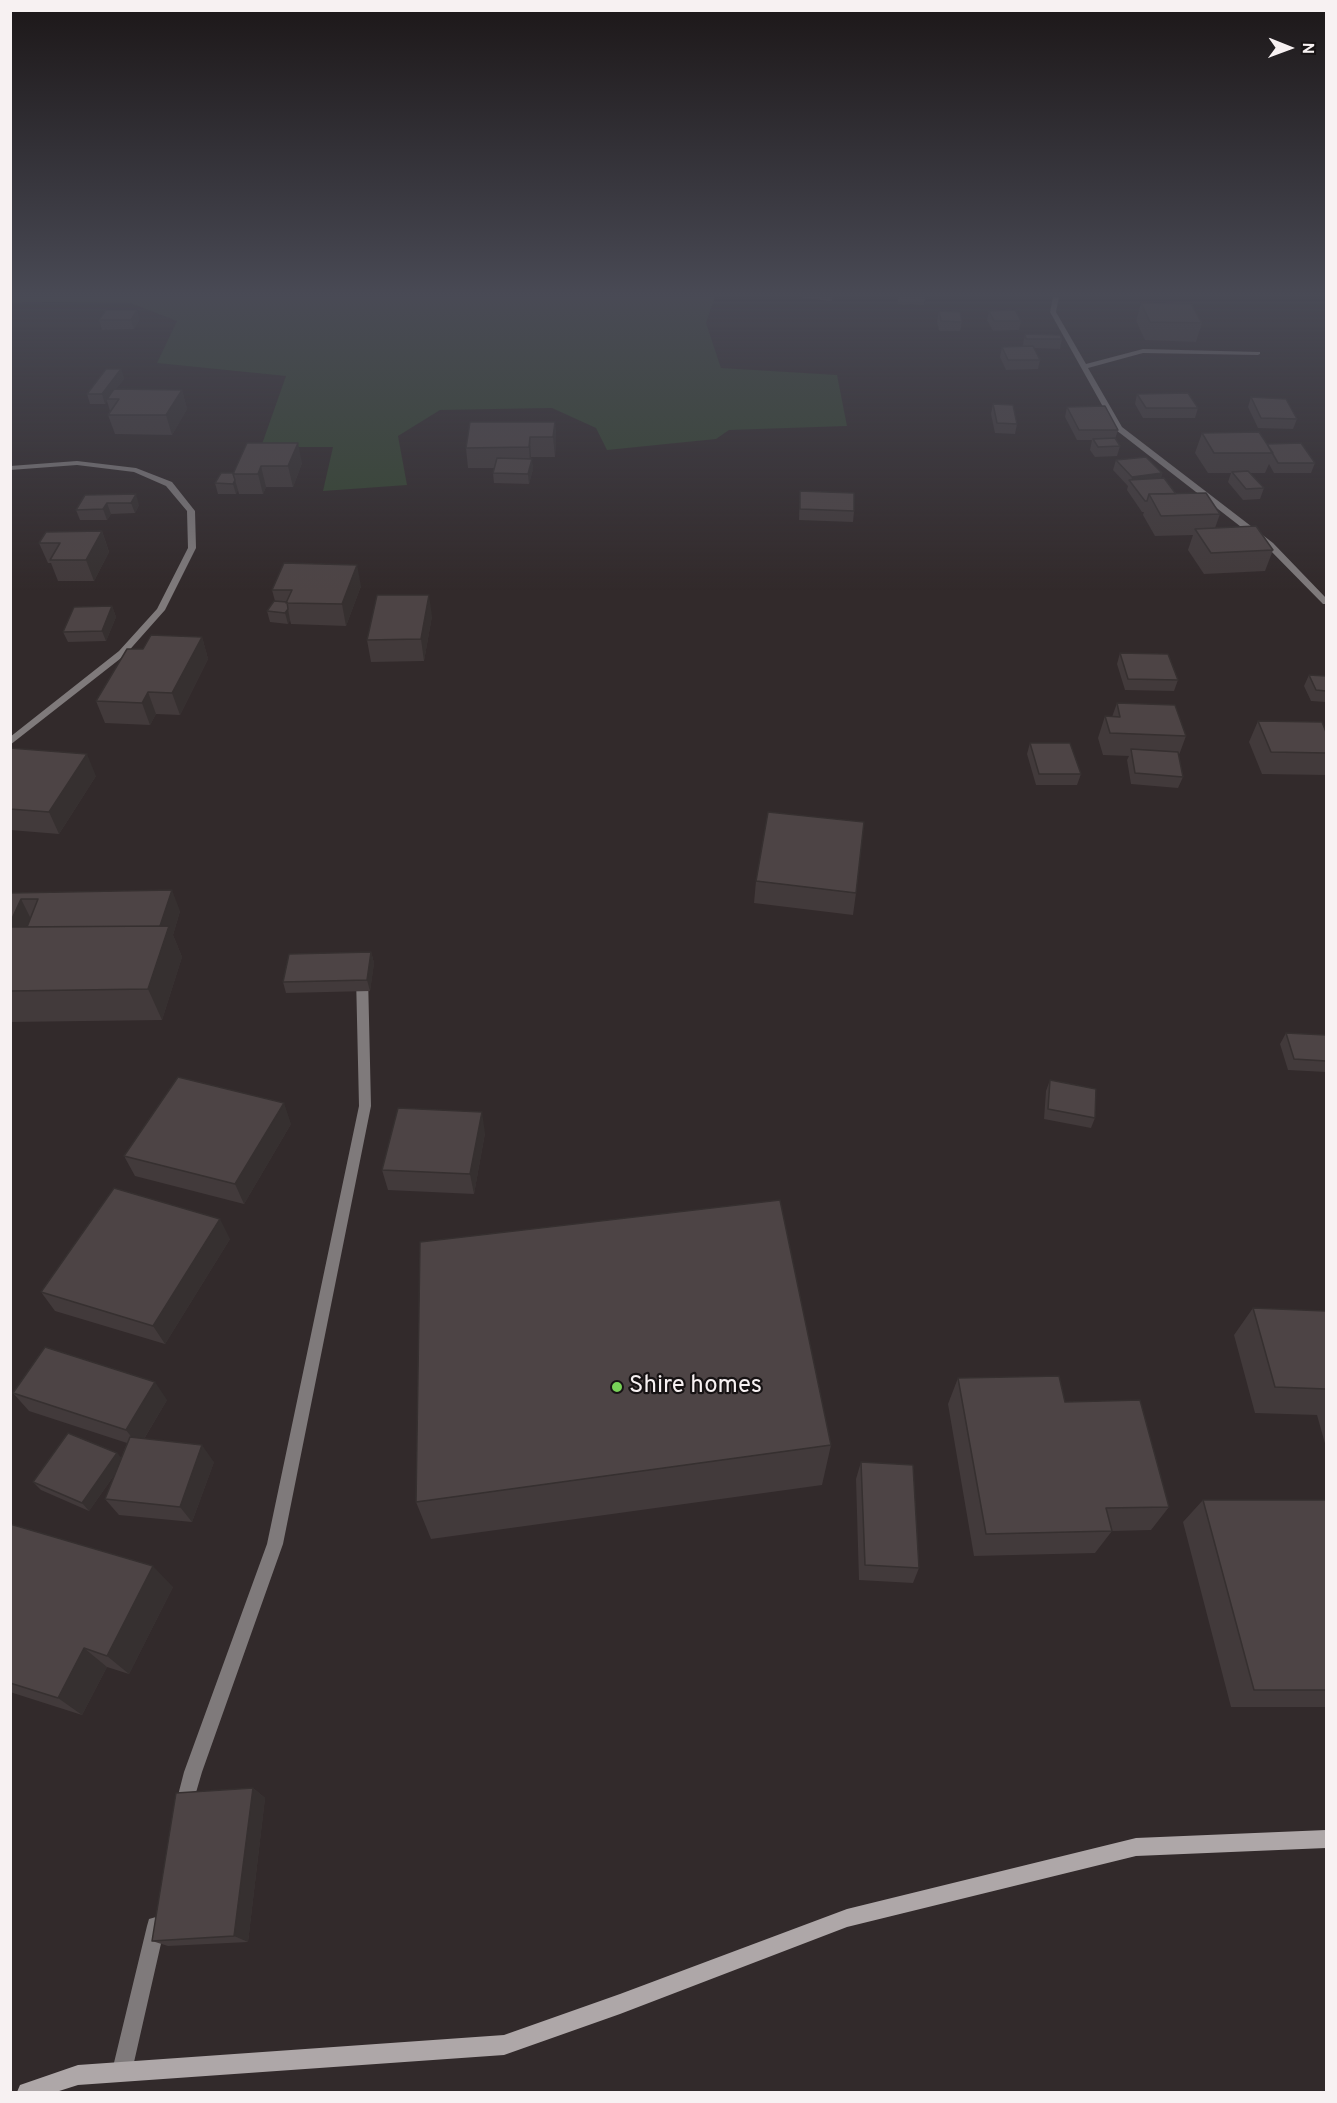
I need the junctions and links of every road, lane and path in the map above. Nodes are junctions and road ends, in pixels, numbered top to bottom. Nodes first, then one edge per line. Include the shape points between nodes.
1 (1100, 395) edge
2 (10, 468) edge
3 (1326, 602) edge
4 (10, 742) edge
5 (361, 962) edge
6 (182, 1818) edge
7 (1326, 1839) edge
8 (160, 1910) edge
9 (122, 2071) junction
10 (27, 2092) edge

1 - 3 street via 1119,428 1270,545
2 - 4 street via 77,463 136,470 169,484 191,511 192,548 161,610 122,653
5 - 6 street via 365,1106 274,1544 193,1772
7 - 9 street via 1136,1847 847,1918 504,2045
8 - 9 street
9 - 10 street via 78,2075

